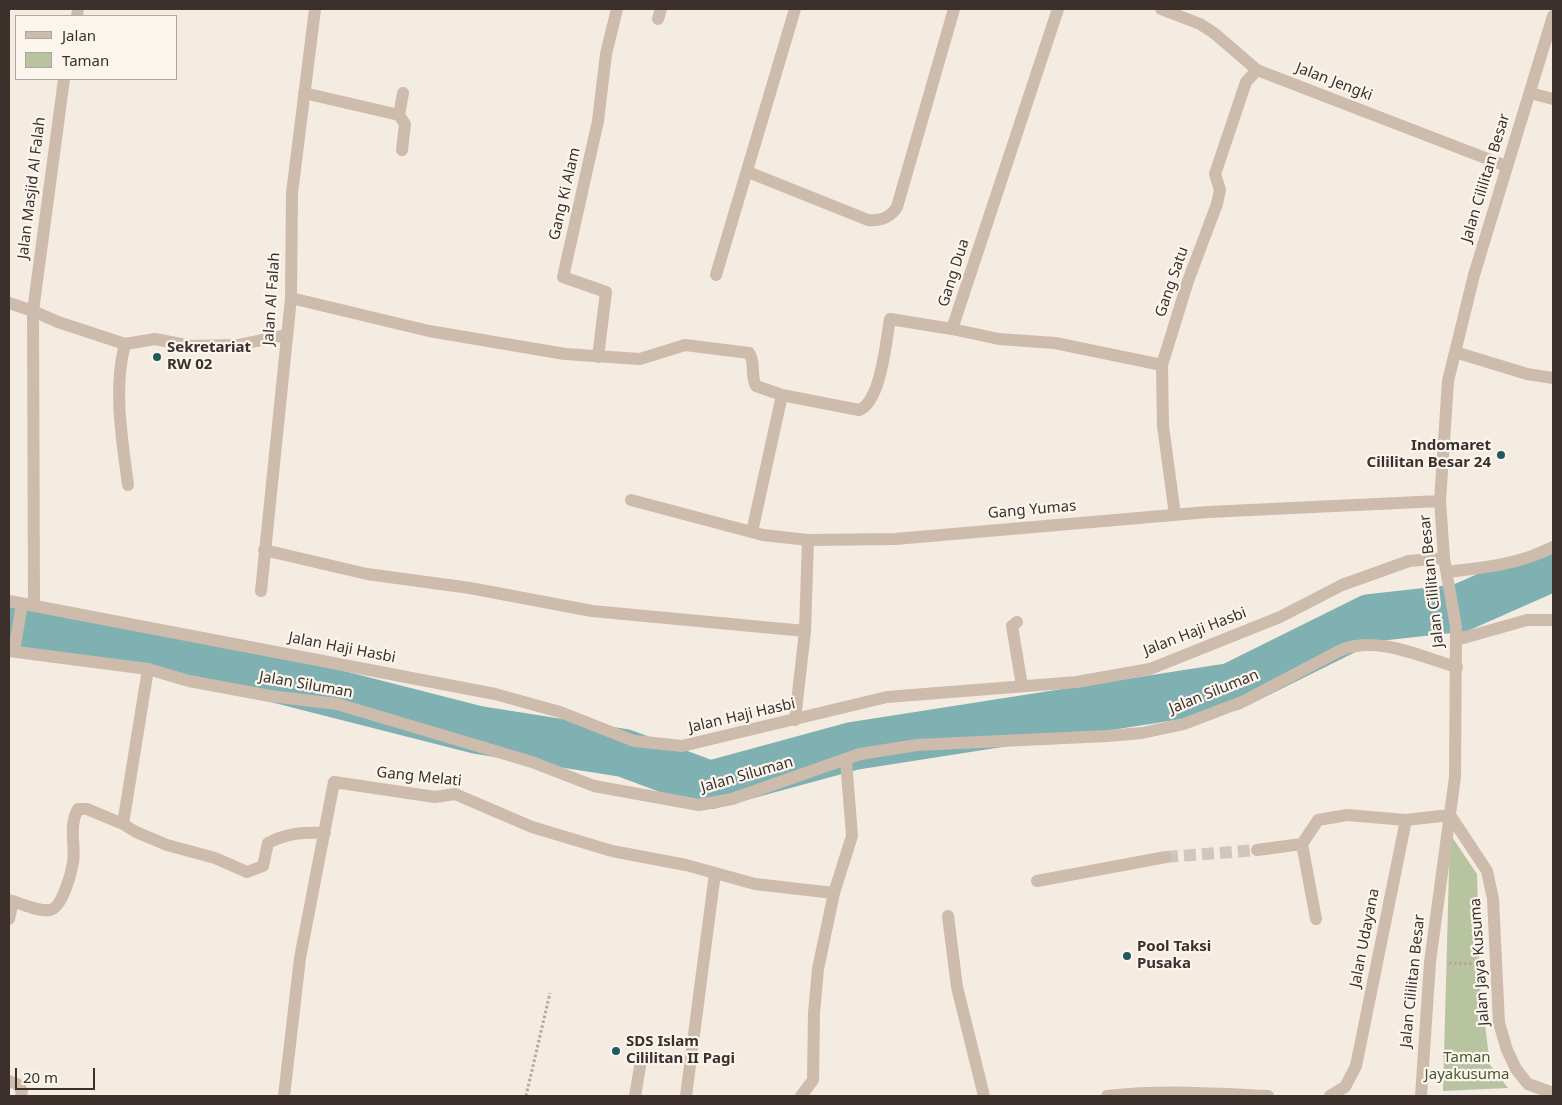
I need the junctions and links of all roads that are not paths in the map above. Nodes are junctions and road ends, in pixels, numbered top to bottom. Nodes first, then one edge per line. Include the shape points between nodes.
1 (315, 9) edge
2 (617, 9) edge
3 (795, 9) edge
4 (954, 9) edge
5 (1058, 9) edge
6 (1161, 9) edge
7 (1552, 20) edge
8 (1257, 70) junction
9 (64, 80) edge
10 (304, 93) junction
11 (403, 93) dead end
12 (1530, 93) junction
13 (1553, 99) edge
14 (399, 115) junction
15 (402, 150) dead end
16 (1506, 166) junction
17 (748, 172) junction
18 (716, 275) dead end
19 (291, 298) junction
20 (9, 303) edge
21 (33, 311) junction
22 (952, 329) junction
23 (286, 335) junction
24 (125, 344) junction
25 (1455, 352) junction
26 (598, 357) junction
27 (1162, 366) junction
28 (1553, 378) edge
29 (782, 396) junction
30 (128, 485) dead end
31 (631, 500) dead end
32 (1440, 501) junction
33 (1175, 515) junction
34 (752, 532) junction
35 (808, 540) junction
36 (1553, 547) edge
37 (264, 550) junction
38 (1444, 558) junction
39 (1448, 577) junction
40 (261, 591) dead end
41 (9, 601) edge
42 (25, 606) junction
43 (1553, 620) edge
44 (1017, 622) dead end
45 (804, 631) junction
46 (1456, 634) junction
47 (12, 648) edge
48 (1457, 668) junction
49 (148, 669) junction
50 (1022, 686) junction
51 (795, 720) junction
52 (846, 760) junction
53 (1450, 815) junction
54 (1406, 820) junction
55 (123, 824) junction
56 (326, 833) junction
57 (1302, 844) junction
58 (1257, 850) tunnel mouth
59 (1166, 857) tunnel mouth
60 (715, 873) junction
61 (1037, 881) dead end
62 (834, 893) junction
63 (11, 900) edge
64 (948, 916) dead end
65 (9, 919) edge
66 (1316, 919) dead end
67 (641, 1061) dead end
68 (9, 1081) edge
69 (1553, 1093) edge
70 (21, 1096) edge
71 (284, 1096) edge
72 (635, 1096) edge
73 (686, 1096) edge
74 (801, 1096) edge
75 (984, 1096) edge
76 (1107, 1096) edge
77 (1268, 1096) edge
78 (1330, 1096) edge
79 (1421, 1096) edge

1 - 10 street, Jalan Al Falah
2 - 26 street, Gang Ki Alam via 606,54 598,121 563,277 606,292
3 - 17 street
4 - 17 street via 897,207 890,216 868,220
5 - 22 street, Gang Dua
6 - 8 street, Jalan Jengki via 1207,28
7 - 12 street, Jalan Cililitan Besar
8 - 16 street, Jalan Jengki
8 - 27 street, Gang Satu via 1246,82 1215,174 1220,190 1217,204 1188,281
9 - 21 street, Jalan Masjid Al Falah
10 - 14 street
10 - 19 street, Jalan Al Falah via 292,193
11 - 14 street
12 - 13 street
12 - 16 street, Jalan Cililitan Besar
14 - 15 street via 405,124
16 - 25 street, Jalan Cililitan Besar
17 - 18 street
19 - 23 street, Jalan Al Falah
19 - 26 street via 479,341
20 - 21 street
21 - 24 street
21 - 42 street, Jalan Masjid Al Falah
22 - 27 street via 999,339 1055,343
22 - 29 street, Gang Dua via 890,319 875,395 864,409
23 - 24 street via 238,345 191,346 155,339
23 - 37 street, Jalan Al Falah
24 - 30 street via 121,360 120,425
25 - 28 street via 1527,374
25 - 32 street, Jalan Cililitan Besar via 1448,381
26 - 29 street via 640,359 685,345 749,353 756,386
27 - 33 street, Gang Satu via 1163,426
29 - 34 street
31 - 34 street, Gang Yumas
32 - 33 street, Gang Yumas
32 - 38 street, Jalan Cililitan Besar
33 - 35 street, Gang Yumas via 894,540
34 - 35 street, Gang Yumas
35 - 45 street
36 - 39 street via 1513,562
37 - 40 street, Jalan Al Falah
37 - 45 street via 367,574 470,588 592,611
38 - 39 street, Jalan Cililitan Besar
38 - 50 street, Jalan Haji Hasbi via 1409,561 1342,585 1280,617 1150,669 1077,682
39 - 46 street, Jalan Cililitan Besar
41 - 42 street, Jalan Haji Hasbi
42 - 47 street, Jalan Masjid Al Falah
42 - 51 street, Jalan Haji Hasbi via 495,694 560,712 634,740 682,746
43 - 46 street via 1528,620
44 - 50 street via 1012,626
45 - 51 street
46 - 48 street, Jalan Cililitan Besar
47 - 49 street, Jalan Siluman
48 - 52 street, Jalan Siluman via 1389,647 1358,645 1341,650 1244,701 1184,724 1107,736 917,745 860,754
48 - 53 street, Jalan Cililitan Besar via 1455,777
49 - 52 street, Jalan Siluman via 189,681 337,704 532,762 594,786 700,805 732,799
49 - 55 street
50 - 51 street, Jalan Haji Hasbi via 887,697
52 - 62 street via 852,836
53 - 54 street
53 - 69 street, Jalan Jaya Kusuma via 1488,871 1493,899 1499,1023 1511,1061 1528,1084
53 - 79 street, Jalan Cililitan Besar via 1430,962
54 - 57 street via 1347,815 1318,820
54 - 78 street, Jalan Udayana via 1356,1066 1345,1086
55 - 56 street via 167,845 215,858 247,872 263,866 268,843 280,837 301,832
55 - 63 street via 87,809 78,810 72,832 73,862 60,903 48,911
56 - 60 street, Gang Melati via 334,782 435,797 455,794 532,827 612,851
56 - 71 street, Gang Melati via 300,958
57 - 58 street
57 - 66 street
59 - 61 street
60 - 62 street, Gang Melati via 755,884
60 - 73 street
62 - 74 street via 818,969 813,1080
63 - 65 street
64 - 75 street via 957,988
67 - 72 street
68 - 70 street via 20,1087
76 - 77 street via 1207,1092

